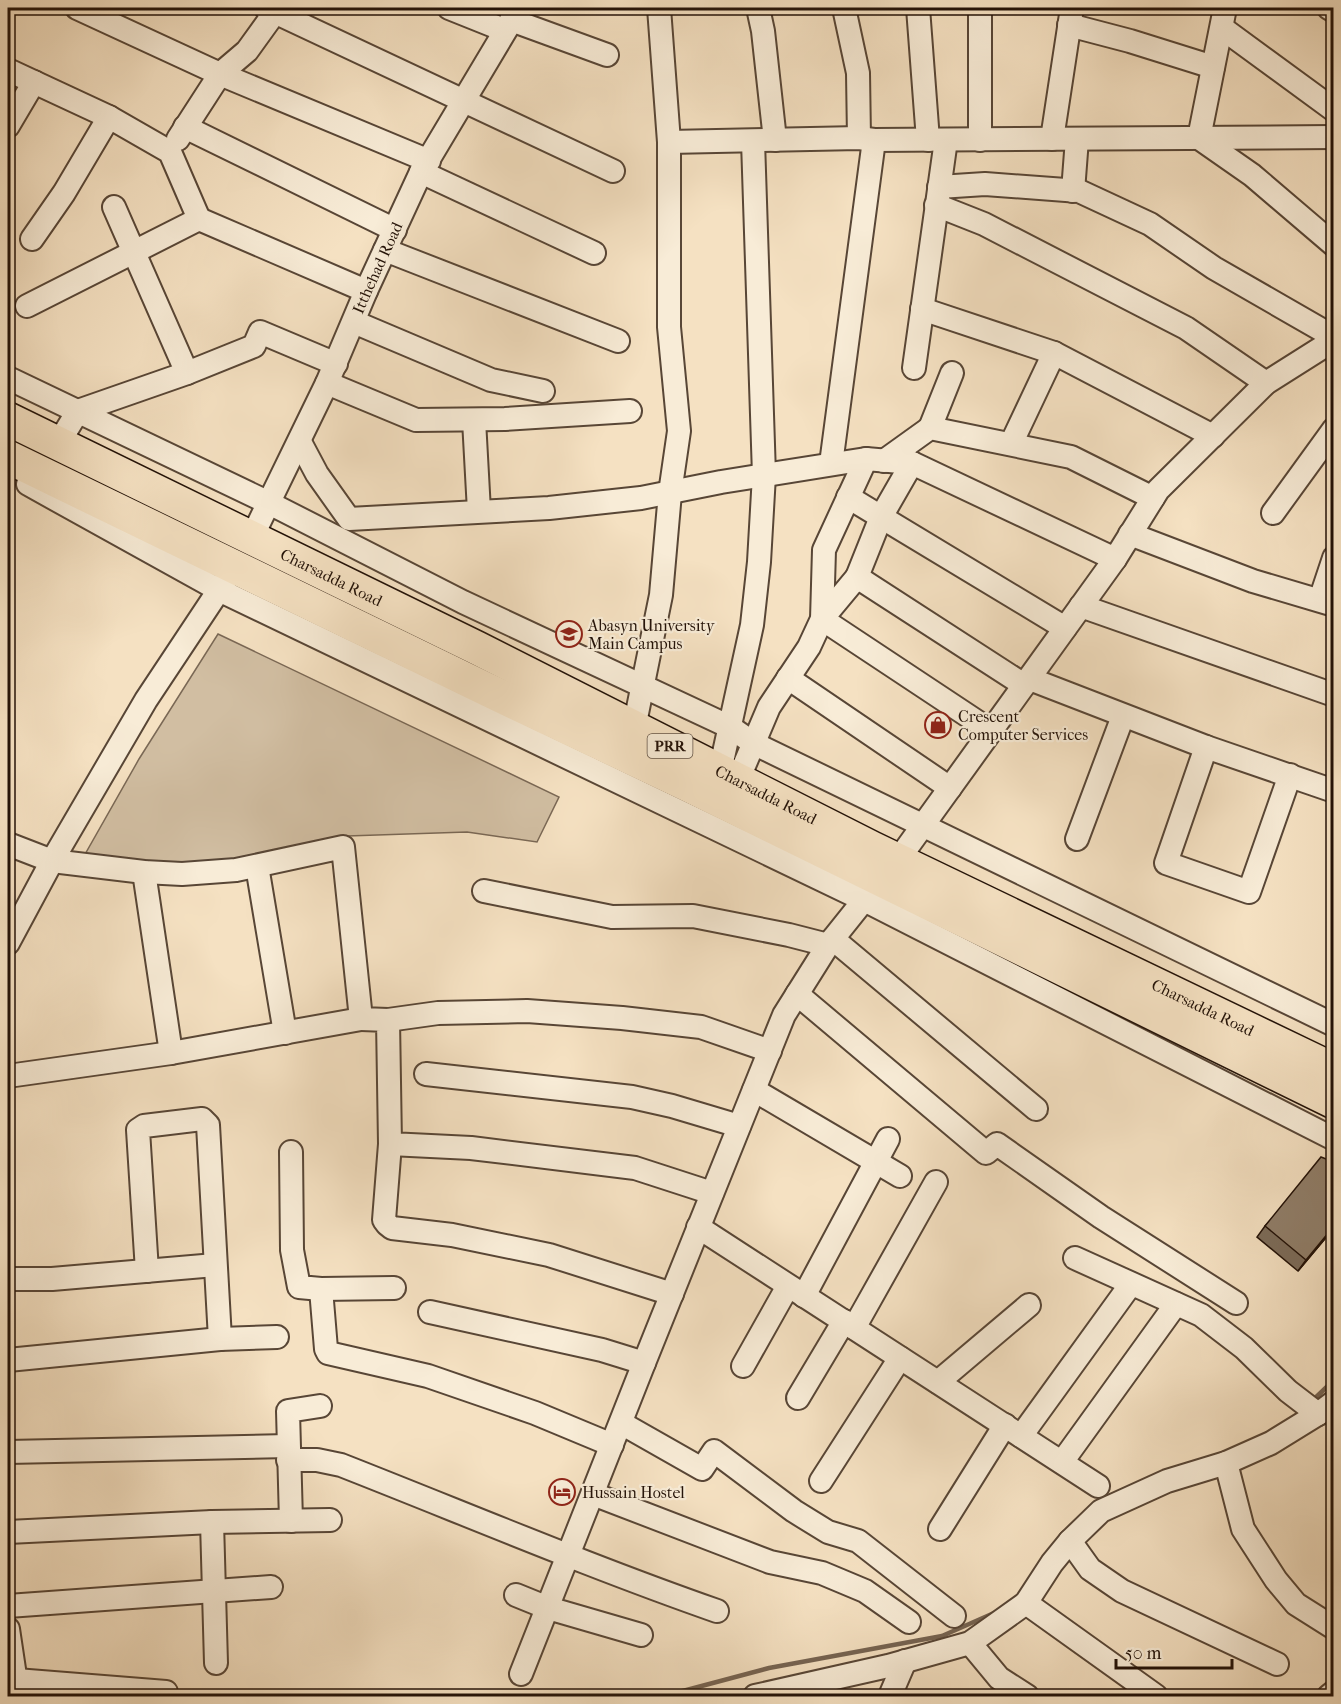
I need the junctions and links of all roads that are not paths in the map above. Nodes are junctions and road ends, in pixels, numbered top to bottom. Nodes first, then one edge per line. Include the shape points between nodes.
1 (77, 8) edge
2 (449, 8) edge
3 (659, 8) edge
4 (758, 8) edge
5 (844, 8) edge
6 (918, 8) edge
7 (981, 8) edge
8 (1329, 8) edge
9 (273, 9) edge
10 (1334, 11) edge
11 (1070, 16) edge
12 (1224, 18) edge
13 (511, 19) edge
14 (608, 55) dead end
15 (1213, 67) junction
16 (8, 70) edge
17 (220, 74) junction
18 (34, 82) junction
19 (464, 100) junction
20 (1334, 110) edge
21 (109, 117) junction
22 (8, 126) edge
23 (185, 127) junction
24 (1332, 135) edge
25 (1199, 138) junction
26 (866, 139) junction
27 (1052, 139) junction
28 (1077, 139) junction
29 (937, 140) junction
30 (980, 140) junction
31 (764, 141) junction
32 (669, 142) junction
33 (170, 152) junction
34 (425, 166) junction
35 (613, 171) dead end
36 (1073, 191) junction
37 (938, 196) junction
38 (114, 207) dead end
39 (199, 219) junction
40 (32, 239) dead end
41 (390, 240) junction
42 (1334, 245) edge
43 (135, 252) junction
44 (594, 253) dead end
45 (366, 291) junction
46 (27, 306) dead end
47 (922, 309) junction
48 (354, 322) junction
49 (1334, 338) edge
50 (618, 341) dead end
51 (1054, 353) junction
52 (914, 368) dead end
53 (187, 373) junction
54 (952, 373) dead end
55 (332, 374) junction
56 (8, 378) edge
57 (1266, 383) junction
58 (543, 391) dead end
59 (78, 411) junction
60 (630, 411) dead end
61 (8, 419) edge
62 (474, 420) junction
63 (930, 428) junction
64 (1332, 435) edge
65 (1213, 436) junction
66 (300, 442) junction
67 (58, 444) junction
68 (1011, 444) junction
69 (8, 457) edge
70 (875, 460) junction
71 (912, 463) junction
72 (831, 464) junction
73 (8, 474) edge
74 (764, 475) junction
75 (670, 493) junction
76 (848, 497) junction
77 (1153, 498) junction
78 (269, 503) junction
79 (479, 511) junction
80 (1274, 513) dead end
81 (881, 517) junction
82 (1130, 534) junction
83 (252, 537) junction
84 (1334, 558) edge
85 (1115, 559) junction
86 (857, 577) junction
87 (226, 578) junction
88 (1327, 603) edge
89 (1081, 606) junction
90 (822, 619) junction
91 (1065, 628) junction
92 (447, 634) junction
93 (432, 663) junction
94 (788, 678) junction
95 (1027, 682) junction
96 (642, 687) junction
97 (1334, 695) edge
98 (1123, 716) junction
99 (730, 727) junction
100 (634, 728) junction
101 (991, 731) junction
102 (753, 743) junction
103 (1206, 747) junction
104 (1290, 775) junction
105 (729, 776) junction
106 (950, 788) junction
107 (1334, 791) edge
108 (922, 826) junction
109 (1077, 839) dead end
110 (8, 844) edge
111 (52, 861) junction
112 (257, 866) junction
113 (144, 872) junction
114 (881, 880) junction
115 (484, 891) dead end
116 (830, 942) junction
117 (8, 943) edge
118 (797, 993) junction
119 (361, 1019) junction
120 (388, 1020) junction
121 (1334, 1025) edge
122 (285, 1033) junction
123 (770, 1051) junction
124 (171, 1053) junction
125 (1334, 1070) edge
126 (426, 1074) dead end
127 (8, 1076) edge
128 (754, 1090) junction
129 (1334, 1102) edge
130 (1036, 1109) dead end
131 (739, 1126) junction
132 (888, 1139) dead end
133 (1334, 1139) edge
134 (390, 1144) junction
135 (291, 1152) dead end
136 (875, 1161) junction
137 (900, 1176) dead end
138 (936, 1182) dead end
139 (712, 1193) junction
140 (698, 1227) junction
141 (1075, 1258) dead end
142 (215, 1265) junction
143 (147, 1271) junction
144 (8, 1279) edge
145 (1131, 1284) junction
146 (394, 1288) dead end
147 (321, 1289) junction
148 (796, 1291) junction
149 (672, 1294) junction
150 (1236, 1303) dead end
151 (1176, 1304) junction
152 (1029, 1305) dead end
153 (430, 1312) dead end
154 (849, 1324) junction
155 (277, 1337) dead end
156 (220, 1339) junction
157 (900, 1358) junction
158 (8, 1359) edge
159 (644, 1363) junction
160 (743, 1366) dead end
161 (938, 1382) junction
162 (798, 1398) dead end
163 (320, 1406) dead end
164 (1316, 1407) edge
165 (621, 1423) junction
166 (1013, 1431) junction
167 (612, 1445) junction
168 (8, 1452) edge
169 (288, 1453) junction
170 (1062, 1462) junction
171 (1226, 1463) junction
172 (821, 1481) dead end
173 (1098, 1486) dead end
174 (593, 1494) junction
175 (330, 1520) dead end
176 (291, 1521) junction
177 (212, 1522) junction
178 (940, 1529) dead end
179 (8, 1532) edge
180 (1070, 1541) junction
181 (569, 1554) junction
182 (271, 1587) dead end
183 (214, 1590) junction
184 (516, 1595) dead end
185 (1026, 1603) junction
186 (8, 1606) edge
187 (548, 1608) junction
188 (717, 1611) dead end
189 (954, 1616) dead end
190 (909, 1622) dead end
191 (1334, 1628) edge
192 (8, 1629) edge
193 (641, 1635) dead end
194 (970, 1642) junction
195 (905, 1661) junction
196 (216, 1663) dead end
197 (1277, 1664) dead end
198 (521, 1674) dead end
199 (15, 1689) edge
200 (166, 1692) dead end
201 (1334, 1692) edge
202 (897, 1695) edge
203 (755, 1696) edge
204 (1027, 1696) edge
205 (1156, 1696) edge
206 (1329, 1696) edge

1 - 17 street
2 - 13 street
3 - 32 street
4 - 31 street via 763,31
5 - 26 street via 858,73
6 - 29 street
7 - 30 street
8 - 10 street
9 - 17 street via 247,51
9 - 19 street
11 - 15 street via 1130,41
11 - 27 street
12 - 15 street
12 - 20 street
13 - 14 street
13 - 19 street, Itthehad Road
15 - 25 street
16 - 18 street
17 - 23 street
17 - 34 street
18 - 21 street
18 - 22 street
19 - 34 street, Itthehad Road
19 - 35 street
21 - 33 street
21 - 40 street
23 - 33 street
23 - 41 street
24 - 25 street
25 - 28 street
25 - 42 street via 1252,175
26 - 29 street
26 - 31 street
26 - 72 street
27 - 28 street
27 - 30 street
28 - 36 street
29 - 30 street
29 - 37 street
31 - 32 street
31 - 74 street
32 - 75 street via 669,327 679,431
33 - 39 street
34 - 41 street, Itthehad Road
34 - 44 street
36 - 37 street via 984,184
36 - 49 street via 1150,224 1214,268
37 - 47 street
37 - 57 street via 984,224 1186,328
38 - 43 street
39 - 43 street
39 - 45 street
41 - 45 street, Itthehad Road
41 - 50 street
43 - 46 street
43 - 53 street
45 - 48 street, Itthehad Road
47 - 51 street
47 - 52 street
48 - 55 street, Itthehad Road
48 - 58 street via 491,380
49 - 57 street
51 - 65 street
51 - 68 street
53 - 55 street via 254,346 260,332
53 - 59 street
54 - 63 street
55 - 62 street via 416,420
55 - 66 street, Itthehad Road
56 - 59 street
57 - 65 street
59 - 67 street
59 - 78 street
60 - 62 street
61 - 67 highway, Charsadda Road / PRR
62 - 79 street
63 - 68 street
63 - 70 street
64 - 80 street
65 - 77 street
66 - 78 street, Itthehad Road
66 - 79 street via 349,519
67 - 83 highway, Charsadda Road / PRR
68 - 77 street via 1071,457
69 - 87 highway, Charsadda Road / PRR
70 - 71 street
70 - 72 street
70 - 76 street
71 - 81 street
71 - 85 street
72 - 74 street
73 - 87 street
74 - 75 street
74 - 99 street via 752,624
75 - 79 street
75 - 96 street via 662,595
76 - 81 street
76 - 90 street via 824,550
77 - 82 street
78 - 83 street, Itthehad Road
78 - 96 street
81 - 86 street
81 - 91 street
82 - 85 street
82 - 88 street via 1253,581
83 - 92 highway, Charsadda Road / PRR
84 - 88 street
85 - 89 street
86 - 90 street
86 - 95 street
87 - 93 highway, Charsadda Road / PRR
87 - 111 street via 146,700
87 - 114 street
89 - 91 street
89 - 97 street
90 - 94 street via 810,647
90 - 101 street
91 - 95 street
92 - 93 highway
92 - 100 highway, Charsadda Road / PRR
93 - 114 highway, Charsadda Road / PRR
94 - 102 street
94 - 106 street
95 - 98 street
95 - 101 street
96 - 99 street
96 - 100 street
98 - 103 street
98 - 109 street
99 - 102 street
99 - 105 street
100 - 105 highway, Charsadda Road / PRR
101 - 106 street
102 - 105 street
102 - 108 street
103 - 104 street
103 - 104 street via 1166,863 1249,892
104 - 107 street
105 - 114 highway, Charsadda Road / PRR
106 - 108 street
108 - 114 street
108 - 121 street
110 - 111 street
111 - 113 street
111 - 117 street
112 - 113 street via 182,874
112 - 119 street via 344,847
112 - 122 street
113 - 124 street
114 - 116 street
114 - 125 highway, Charsadda Road / PRR
114 - 129 highway, Charsadda Road / PRR
114 - 133 street
115 - 116 street via 612,917 693,916
116 - 118 street
116 - 130 street
118 - 123 street
118 - 150 street via 986,1154 997,1144 1101,1217
119 - 120 street
119 - 122 street
120 - 123 street via 438,1013 527,1011 610,1017 701,1027
120 - 134 street
122 - 124 street
123 - 128 street
124 - 127 street
126 - 131 street via 632,1097
128 - 131 street
128 - 136 street
131 - 139 street
132 - 136 street
134 - 139 street via 471,1148 635,1168
134 - 149 street via 384,1220 387,1224 549,1255
135 - 147 street via 292,1250 298,1284 301,1289
136 - 137 street
136 - 148 street
138 - 154 street
139 - 140 street
140 - 148 street
140 - 149 street
141 - 145 street
142 - 143 street
142 - 143 street via 208,1125 198,1118 138,1130
142 - 156 street
143 - 144 street
145 - 151 street
145 - 166 street
146 - 147 street
147 - 167 street via 328,1353 428,1376
148 - 154 street
148 - 160 street
149 - 159 street
151 - 164 street via 1201,1316
151 - 170 street
152 - 161 street
153 - 159 street
154 - 157 street
154 - 162 street
155 - 156 street
156 - 158 street
157 - 161 street
157 - 172 street
159 - 165 street
161 - 166 street
163 - 169 street via 288,1411
164 - 171 street via 1271,1443
165 - 167 street
165 - 189 street via 702,1469 714,1451 794,1511 828,1532 858,1541
166 - 170 street
166 - 178 street
167 - 174 street
168 - 169 street
169 - 176 street
169 - 181 street via 341,1465
170 - 173 street
171 - 180 street via 1167,1481 1101,1511
171 - 191 street via 1243,1529 1270,1571 1296,1605
174 - 181 street
174 - 190 street via 770,1563 822,1573 865,1591
175 - 176 street
176 - 177 street
177 - 179 street
177 - 183 street
180 - 185 street
180 - 197 street via 1090,1569 1122,1591
181 - 187 street
181 - 188 street via 628,1580
182 - 183 street
183 - 186 street
183 - 196 street
184 - 187 street
185 - 194 street
185 - 205 street
187 - 193 street
187 - 198 street
192 - 199 street
194 - 195 street
194 - 204 street via 999,1678
195 - 202 street
195 - 203 street
199 - 200 street
201 - 206 street

